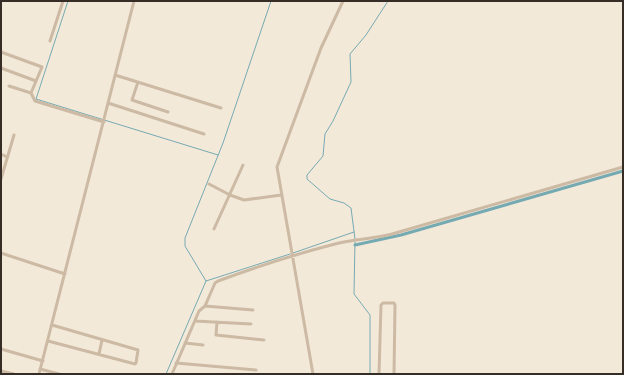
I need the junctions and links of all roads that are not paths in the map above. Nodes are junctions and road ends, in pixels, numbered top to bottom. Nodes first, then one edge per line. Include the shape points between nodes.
1 (63, 1) edge
2 (134, 1) edge
3 (343, 1) edge
4 (50, 41) dead end
5 (1, 52) edge
6 (1, 68) edge
7 (115, 75) junction
8 (36, 81) junction
9 (138, 82) junction
10 (10, 86) dead end
11 (31, 93) junction
12 (108, 103) junction
13 (221, 108) dead end
14 (168, 112) dead end
15 (104, 120) junction
16 (204, 134) dead end
17 (14, 135) dead end
18 (1, 154) edge
19 (7, 156) junction
20 (243, 165) dead end
21 (623, 167) edge
22 (1, 179) edge
23 (210, 184) dead end
24 (230, 195) junction
25 (281, 195) junction
26 (214, 229) dead end
27 (1, 253) edge
28 (292, 255) junction
29 (65, 274) junction
30 (205, 306) junction
31 (254, 310) dead end
32 (195, 320) junction
33 (217, 322) junction
34 (251, 324) dead end
35 (52, 326) junction
36 (102, 340) junction
37 (264, 340) dead end
38 (48, 341) junction
39 (185, 343) junction
40 (203, 345) dead end
41 (1, 349) edge
42 (99, 354) junction
43 (42, 361) junction
44 (176, 363) junction
45 (40, 369) junction
46 (256, 370) dead end
47 (1, 371) edge
48 (14, 374) edge
49 (39, 374) edge
50 (59, 374) edge
51 (172, 374) edge
52 (313, 374) edge
53 (379, 374) edge
54 (384, 374) edge
55 (394, 374) edge

1 - 4 street
2 - 7 street
3 - 25 street via 321,48 277,165
5 - 8 street via 42,67
6 - 8 street
7 - 9 street
7 - 12 street
8 - 11 street
9 - 13 street
9 - 14 street via 132,100
10 - 11 street
11 - 15 street via 35,101
12 - 15 street
12 - 16 street
15 - 29 street
17 - 19 street
18 - 19 street
19 - 22 street
20 - 24 street
21 - 28 street via 392,234 352,240
23 - 24 street
24 - 25 street via 244,200
24 - 26 street
25 - 28 street
27 - 29 street
28 - 30 street via 217,282
28 - 52 street
29 - 35 street
30 - 31 street
30 - 32 street
32 - 33 street
32 - 39 street
33 - 34 street
33 - 37 street via 216,335
35 - 36 street
35 - 38 street
36 - 42 street
36 - 42 street via 138,350 136,362 135,364
38 - 42 street
38 - 43 street
39 - 40 street
39 - 44 street
41 - 43 street
43 - 45 street
44 - 46 street
44 - 51 street
45 - 49 street
45 - 50 street
47 - 48 street
53 - 54 street
53 - 55 street via 383,303 394,304

